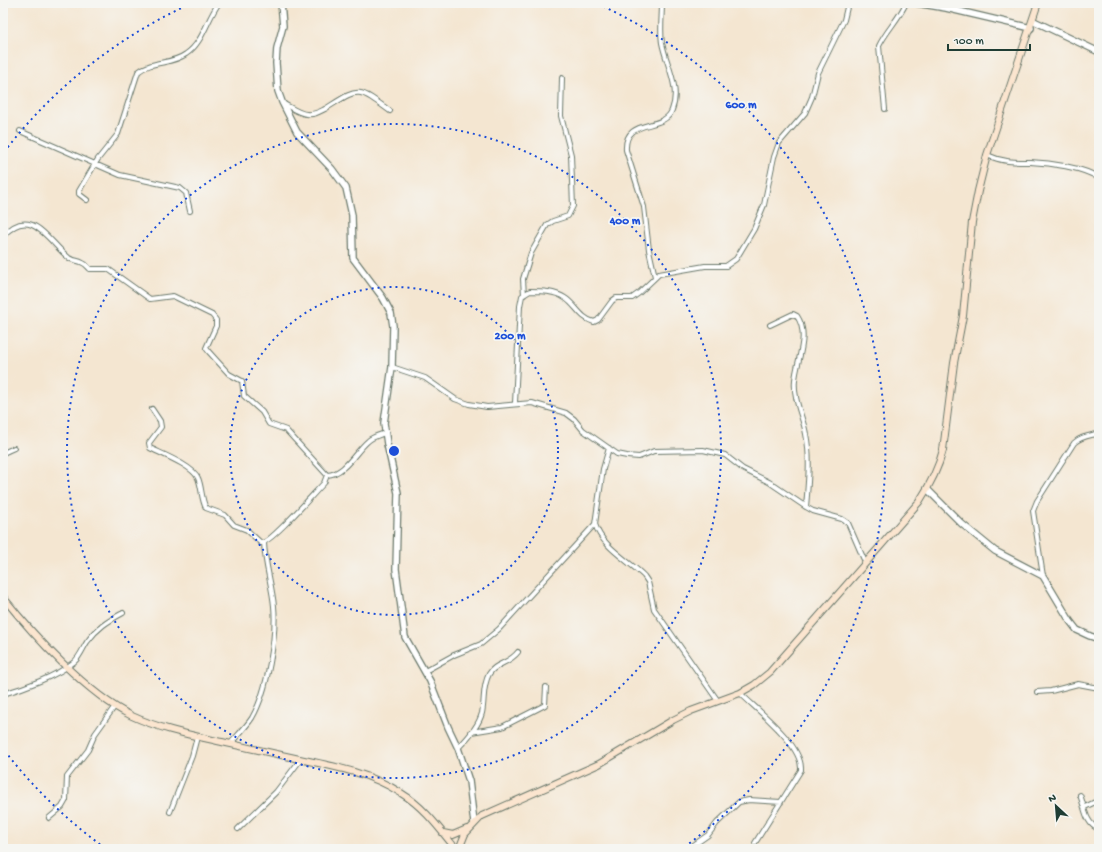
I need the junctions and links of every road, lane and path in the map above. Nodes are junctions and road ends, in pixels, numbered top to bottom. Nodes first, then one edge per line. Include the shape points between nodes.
1 (219, 3) edge
2 (281, 3) edge
3 (662, 3) edge
4 (848, 3) edge
5 (906, 3) edge
6 (916, 3) edge
7 (1038, 3) edge
8 (1034, 21) junction
9 (1031, 28) junction
10 (1099, 52) edge
11 (562, 78) dead end
12 (282, 102) junction
13 (886, 109) dead end
14 (390, 111) dead end
15 (20, 131) dead end
16 (987, 156) junction
17 (94, 165) junction
18 (1099, 178) edge
19 (87, 200) dead end
20 (190, 211) dead end
21 (3, 236) edge
22 (655, 277) junction
23 (524, 295) junction
24 (770, 325) dead end
25 (392, 367) junction
26 (515, 404) junction
27 (152, 409) dead end
28 (385, 433) junction
29 (1099, 436) edge
30 (14, 448) dead end
31 (609, 448) junction
32 (3, 453) edge
33 (327, 475) junction
34 (927, 489) junction
35 (806, 507) junction
36 (595, 524) junction
37 (264, 543) junction
38 (866, 562) junction
39 (1043, 576) junction
40 (3, 597) edge
41 (123, 613) dead end
42 (1099, 639) edge
43 (518, 652) dead end
44 (66, 666) junction
45 (425, 672) junction
46 (546, 687) dead end
47 (1099, 688) edge
48 (1037, 692) dead end
49 (740, 693) junction
50 (3, 694) edge
51 (718, 701) junction
52 (115, 706) junction
53 (471, 732) junction
54 (197, 737) junction
55 (230, 744) junction
56 (458, 748) junction
57 (301, 759) junction
58 (1080, 795) dead end
59 (1099, 800) edge
60 (781, 802) junction
61 (1085, 807) junction
62 (170, 812) dead end
63 (49, 818) dead end
64 (474, 823) junction
65 (469, 828) junction
66 (238, 829) dead end
67 (1099, 829) edge
68 (443, 833) junction
69 (755, 843) dead end
70 (457, 849) edge
71 (688, 849) edge

1 - 17 street via 199,39 187,54 170,62 154,63 138,72 118,134
2 - 12 street via 283,26 276,63 278,91
3 - 22 street via 662,44 674,91 673,109 670,115 633,131 625,143 644,207
4 - 22 street via 844,20 818,73 805,113 779,142 764,205 754,229 736,259 726,266 705,266
5 - 13 street via 901,15 879,46
6 - 9 street
7 - 8 main road
8 - 9 main road
8 - 10 street
9 - 16 main road
11 - 23 street via 560,106 571,155 573,206 568,216 548,225 532,253 523,279
12 - 14 street via 305,114 313,114 357,92
12 - 25 street via 297,132 346,188 352,215 353,258 391,313 394,326
15 - 17 street
16 - 18 street via 1000,161 1035,162 1078,168
16 - 34 main road via 972,222 963,316 943,450 940,464
17 - 19 street via 78,191
17 - 20 street via 120,175 180,188 186,193
21 - 33 street via 21,223 29,224 40,230 72,260 84,263 92,269 108,269 150,298 173,296 212,315 216,320 216,326 206,348 208,352 229,374 242,381 244,396 262,412 269,424 286,430
22 - 23 street via 632,298 616,298 594,322 588,320 565,298 554,293 530,291
23 - 26 street via 520,306
24 - 35 street via 793,314 803,326 801,354 794,381 806,434 810,468
25 - 26 street via 425,378 456,399 469,404 486,407
25 - 28 street via 385,408
26 - 31 street via 532,403 566,413 583,430
27 - 37 street via 161,427 149,443 150,448 183,464 197,476 206,508 225,515 234,525 247,530 258,541
28 - 33 street via 368,441 346,464 332,475
28 - 45 street via 398,493 396,569 405,637
29 - 39 street via 1096,434 1079,438 1074,443 1037,501 1034,511
30 - 32 street
31 - 35 street via 617,454 639,457 654,451 717,452 731,458 743,469 769,482
31 - 36 street via 603,469
33 - 37 street via 324,483
34 - 38 main road
34 - 39 street via 962,524 995,551
35 - 38 street via 848,523
36 - 45 street via 499,629 481,644 454,655
36 - 51 street via 606,542 644,576 648,582 654,609
37 - 55 street via 274,607 273,641 262,697 251,720
38 - 49 main road via 770,672
39 - 42 street via 1078,630
40 - 44 main road via 35,636
41 - 44 street via 103,624 78,657
43 - 53 street via 508,663 496,666 490,672 483,692 480,718
44 - 50 street via 46,678
44 - 52 main road
45 - 56 street
46 - 53 street via 545,704 538,709 502,727
47 - 48 street via 1078,684
49 - 51 main road
49 - 60 street via 790,743 801,763 800,770
51 - 64 main road via 673,720 599,764 488,813
52 - 54 main road via 149,723
52 - 63 street via 88,750 67,777 66,800 62,807
53 - 56 street
54 - 55 main road
54 - 62 street
55 - 57 main road
56 - 64 street via 469,781
57 - 66 street via 276,792
57 - 68 main road via 356,773 389,786 421,807
58 - 61 street
59 - 61 street
60 - 69 street
60 - 71 street via 739,802 708,835
61 - 67 street via 1088,821
64 - 65 main road
65 - 68 main road via 453,835
65 - 70 main road
68 - 70 main road

